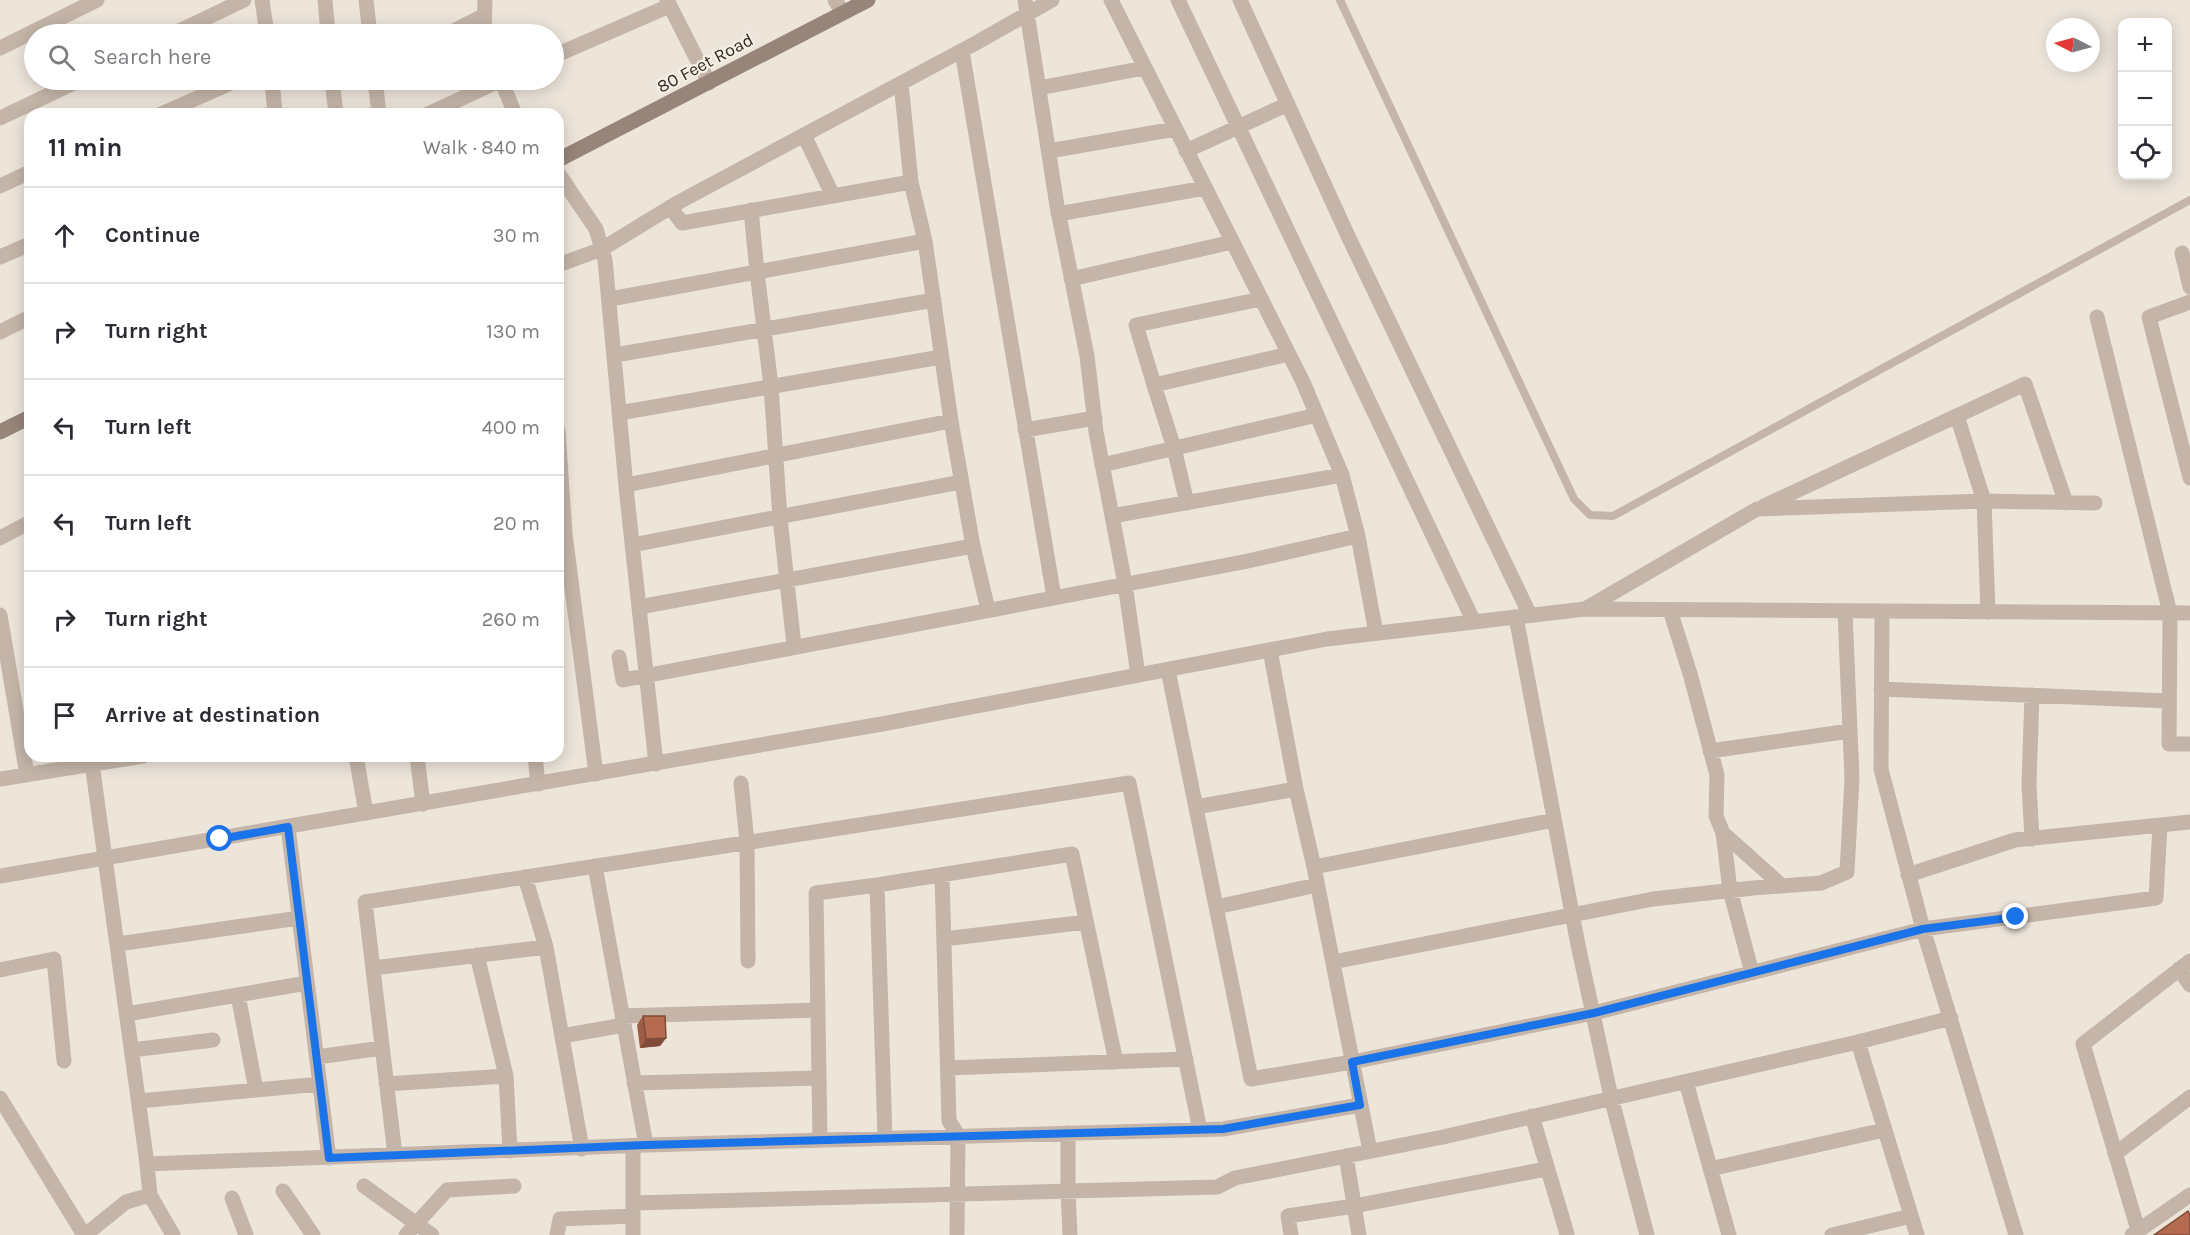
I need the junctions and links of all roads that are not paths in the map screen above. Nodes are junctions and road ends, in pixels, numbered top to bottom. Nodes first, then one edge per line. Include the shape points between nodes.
1 (97, 0) edge
2 (244, 0) edge
3 (262, 0) edge
4 (325, 0) edge
5 (366, 0) edge
6 (485, 0) edge
7 (868, 0) edge
8 (1052, 0) edge
9 (1111, 0) edge
10 (1178, 0) edge
11 (1240, 0) edge
12 (1340, 0) edge
13 (668, 3) edge
14 (839, 7) edge
15 (1027, 7) edge
16 (483, 16) junction
17 (48, 24) edge
18 (194, 24) edge
19 (266, 24) edge
20 (327, 24) edge
21 (369, 24) edge
22 (467, 24) edge
23 (483, 24) edge
24 (24, 36) edge
25 (0, 48) edge
26 (564, 51) edge
27 (962, 51) junction
28 (1144, 68) junction
29 (709, 83) junction
30 (901, 83) junction
31 (1039, 88) junction
32 (59, 90) edge
33 (215, 90) edge
34 (273, 90) edge
35 (333, 90) edge
36 (376, 90) edge
37 (480, 90) edge
38 (505, 90) edge
39 (1288, 104) junction
40 (175, 108) edge
41 (274, 108) edge
42 (335, 108) edge
43 (378, 108) edge
44 (441, 108) edge
45 (513, 108) edge
46 (0, 118) edge
47 (1238, 127) junction
48 (1175, 129) junction
49 (804, 135) junction
50 (1048, 151) junction
51 (1186, 151) junction
52 (564, 157) edge
53 (24, 175) edge
54 (564, 182) edge
55 (911, 182) junction
56 (0, 186) edge
57 (1205, 188) junction
58 (833, 196) junction
59 (2190, 200) edge
60 (670, 207) junction
61 (752, 210) junction
62 (1058, 214) junction
63 (925, 241) junction
64 (1232, 242) junction
65 (24, 247) edge
66 (602, 249) junction
67 (2182, 253) dead end
68 (0, 257) edge
69 (564, 263) edge
70 (757, 272) junction
71 (1071, 279) junction
72 (2190, 287) edge
73 (1261, 298) junction
74 (610, 299) junction
75 (934, 300) junction
76 (2190, 302) edge
77 (2097, 317) dead end
78 (24, 320) edge
79 (765, 329) junction
80 (0, 332) edge
81 (1288, 354) junction
82 (615, 355) junction
83 (941, 357) junction
84 (1154, 385) junction
85 (771, 386) junction
86 (620, 413) junction
87 (1317, 415) junction
88 (1957, 416) junction
89 (1095, 418) junction
90 (24, 420) edge
91 (951, 421) junction
92 (1025, 430) junction
93 (0, 432) edge
94 (2186, 442) edge
95 (1174, 448) junction
96 (775, 455) junction
97 (1102, 465) junction
98 (1342, 475) junction
99 (2190, 478) edge
100 (961, 482) junction
101 (626, 484) junction
102 (1984, 501) junction
103 (1187, 503) junction
104 (2066, 503) junction
105 (2095, 503) dead end
106 (1757, 509) junction
107 (1112, 516) junction
108 (780, 518) junction
109 (564, 519) edge
110 (24, 525) edge
111 (1358, 536) junction
112 (0, 538) edge
113 (632, 545) junction
114 (973, 546) junction
115 (788, 580) junction
116 (1125, 584) junction
117 (1054, 597) junction
118 (639, 607) junction
119 (1585, 609) junction
120 (988, 610) junction
121 (1670, 610) junction
122 (1845, 612) junction
123 (1882, 612) junction
124 (1988, 612) junction
125 (2170, 613) junction
126 (2190, 613) edge
127 (0, 615) edge
128 (1523, 616) junction
129 (1474, 622) junction
130 (1376, 633) junction
131 (794, 646) junction
132 (1270, 650) junction
133 (619, 657) dead end
134 (1168, 670) junction
135 (1138, 675) junction
136 (646, 676) junction
137 (1881, 689) junction
138 (2032, 696) junction
139 (2168, 701) junction
140 (16, 706) junction
141 (0, 710) edge
142 (1850, 731) junction
143 (2190, 744) edge
144 (1710, 751) junction
145 (24, 756) edge
146 (25, 762) edge
147 (82, 762) edge
148 (91, 762) edge
149 (357, 762) edge
150 (418, 762) edge
151 (536, 762) edge
152 (656, 764) junction
153 (596, 774) junction
154 (27, 775) junction
155 (0, 779) edge
156 (741, 783) dead end
157 (538, 784) junction
158 (1296, 789) junction
159 (423, 804) junction
160 (1196, 807) junction
161 (366, 813) junction
162 (1554, 820) junction
163 (2190, 822) edge
164 (2160, 825) junction
165 (288, 827) junction
166 (1723, 832) junction
167 (2032, 839) junction
168 (747, 842) junction
169 (106, 858) junction
170 (595, 866) junction
171 (1314, 867) junction
172 (1908, 874) junction
173 (942, 875) junction
174 (0, 876) edge
175 (525, 877) junction
176 (877, 885) junction
177 (1317, 885) junction
178 (1781, 885) junction
179 (1730, 890) junction
180 (1216, 908) junction
181 (1572, 915) junction
182 (299, 918) junction
183 (1086, 922) junction
184 (1923, 929) junction
185 (944, 939) junction
186 (118, 944) junction
187 (546, 947) junction
188 (477, 956) junction
189 (748, 961) dead end
190 (1333, 962) junction
191 (2184, 965) edge
192 (373, 968) junction
193 (0, 970) edge
194 (1752, 973) junction
195 (307, 983) junction
196 (2190, 985) edge
197 (238, 995) junction
198 (818, 1010) junction
199 (1594, 1013) junction
200 (127, 1014) junction
201 (1951, 1018) junction
202 (623, 1021) junction
203 (562, 1036) junction
204 (213, 1040) dead end
205 (1858, 1042) junction
206 (382, 1048) junction
207 (132, 1050) junction
208 (316, 1057) junction
209 (1186, 1059) junction
210 (64, 1061) dead end
211 (1116, 1062) junction
212 (1352, 1062) junction
213 (948, 1068) junction
214 (506, 1076) junction
215 (819, 1078) junction
216 (1686, 1082) junction
217 (634, 1083) junction
218 (320, 1084) junction
219 (386, 1084) junction
220 (256, 1090) junction
221 (1611, 1097) junction
222 (2190, 1097) edge
223 (0, 1098) edge
224 (139, 1101) junction
225 (1360, 1105) junction
226 (1532, 1116) junction
227 (1200, 1130) junction
228 (1884, 1130) junction
229 (1068, 1133) junction
230 (958, 1135) junction
231 (885, 1138) junction
232 (820, 1140) junction
233 (640, 1146) junction
234 (582, 1149) junction
235 (510, 1151) junction
236 (1370, 1151) junction
237 (2115, 1154) junction
238 (395, 1155) junction
239 (1346, 1156) junction
240 (329, 1158) junction
241 (147, 1164) junction
242 (1546, 1168) junction
243 (1710, 1169) junction
244 (364, 1186) dead end
245 (514, 1186) dead end
246 (283, 1191) dead end
247 (1068, 1191) junction
248 (957, 1194) junction
249 (150, 1195) junction
250 (2190, 1195) edge
251 (232, 1198) dead end
252 (1354, 1206) junction
253 (633, 1209) junction
254 (1911, 1216) junction
255 (411, 1229) edge
256 (2135, 1233) edge
257 (85, 1235) edge
258 (173, 1235) edge
259 (246, 1235) edge
260 (313, 1235) edge
261 (432, 1235) edge
262 (557, 1235) edge
263 (633, 1235) edge
264 (957, 1235) edge
265 (1070, 1235) edge
266 (1292, 1235) edge
267 (1359, 1235) edge
268 (1565, 1235) edge
269 (1647, 1235) edge
270 (1729, 1235) edge
271 (1832, 1235) edge
272 (1917, 1235) edge
273 (2016, 1235) edge

1 - 17 street
2 - 18 street
3 - 19 street
4 - 20 street
5 - 21 street
6 - 16 street
7 - 14 main road, 80 Feet Road
8 - 15 street
9 - 28 street
10 - 47 street
11 - 39 street
12 - 59 lane via 1574,499 1590,515 1612,516
13 - 26 street
13 - 29 street
14 - 29 main road, 80 Feet Road
15 - 27 street
15 - 31 street
16 - 22 street
16 - 23 street
24 - 25 street
27 - 30 street
27 - 92 street
28 - 31 street
28 - 48 street
29 - 52 main road, 80 Feet Road
30 - 49 street
30 - 55 street
31 - 50 street
32 - 46 street
33 - 40 street
34 - 41 street
35 - 42 street
36 - 43 street
37 - 44 street
38 - 45 street
39 - 47 street
39 - 128 street
47 - 51 street
47 - 129 street
48 - 50 street
48 - 51 street
49 - 58 street
49 - 60 street
50 - 62 street
51 - 57 street
53 - 56 street
54 - 66 street via 596,230
55 - 58 street
55 - 63 street
57 - 62 street
57 - 64 street
58 - 61 street
60 - 61 street via 682,224
60 - 66 street
61 - 70 street
62 - 71 street
63 - 70 street
63 - 75 street
64 - 71 street
64 - 73 street
65 - 68 street
66 - 69 street
66 - 74 street
67 - 72 street
70 - 74 street
70 - 79 street
71 - 89 street
73 - 81 street
73 - 84 street via 1136,325
74 - 82 street
75 - 79 street
75 - 83 street
76 - 94 street via 2149,316
77 - 125 street
78 - 80 street
79 - 82 street
79 - 85 street
81 - 84 street
81 - 87 street
82 - 86 street
83 - 85 street
83 - 91 street
84 - 95 street
85 - 86 street
85 - 96 street
86 - 101 street
87 - 95 street
87 - 98 street
88 - 102 street
88 - 104 street via 2025,384
88 - 106 street
89 - 92 street
89 - 97 street
90 - 93 main road
91 - 96 street
91 - 100 street
92 - 117 street
94 - 99 street
95 - 97 street
95 - 103 street
96 - 101 street
96 - 108 street
97 - 107 street
98 - 103 street
98 - 111 street
100 - 108 street
100 - 114 street
101 - 113 street
102 - 104 street
102 - 106 street
102 - 124 street
103 - 107 street
104 - 105 street
106 - 119 street
107 - 116 street
108 - 113 street
108 - 115 street
109 - 153 street
110 - 112 street
111 - 116 street
111 - 130 street
113 - 118 street
114 - 115 street
114 - 120 street
115 - 118 street
115 - 131 street
116 - 117 street
116 - 135 street
117 - 120 street
118 - 136 street
119 - 121 street
119 - 128 street
120 - 131 street
121 - 122 street
121 - 144 street
122 - 123 street
122 - 142 street
123 - 124 street
123 - 137 street
124 - 125 street
125 - 126 street
125 - 139 street
127 - 140 street
128 - 129 street
128 - 162 street
129 - 130 street
130 - 132 street
131 - 136 street
132 - 134 street
132 - 158 street
133 - 136 street via 623,680
134 - 135 street
134 - 160 street
135 - 152 street
136 - 152 street
137 - 138 street
137 - 172 street via 1881,769
138 - 139 street
138 - 167 street
139 - 143 street via 2169,744
140 - 141 street
140 - 145 street
142 - 144 street
142 - 178 street via 1848,872 1821,883
144 - 166 street via 1717,775 1716,816
146 - 154 street
147 - 154 street
148 - 169 street
149 - 161 street
150 - 159 street
151 - 157 street
152 - 153 street
153 - 157 street
154 - 155 street
156 - 168 street
157 - 159 street
158 - 160 street
158 - 171 street
159 - 161 street
160 - 180 street
161 - 165 street
162 - 171 street
162 - 181 street
163 - 164 street
164 - 167 street
164 - 184 street via 2156,898
165 - 169 street
165 - 182 street
166 - 178 street
166 - 179 street
167 - 172 street via 2015,840
168 - 170 street
168 - 189 street
168 - 209 street via 1130,783
169 - 174 street
169 - 186 street
170 - 175 street
170 - 202 street
171 - 177 street
172 - 184 street
173 - 176 street
173 - 183 street via 1072,854
173 - 185 street
175 - 187 street
175 - 192 street via 365,902
176 - 198 street via 816,893
176 - 231 street
177 - 180 street
177 - 190 street
178 - 179 street
179 - 181 street via 1653,899
179 - 194 street
180 - 212 street via 1251,1079
181 - 190 street
181 - 199 street
182 - 186 street
182 - 195 street
183 - 185 street
183 - 211 street
184 - 194 street
184 - 201 street
185 - 213 street
186 - 200 street
187 - 188 street
187 - 203 street
188 - 192 street
188 - 214 street
190 - 212 street
191 - 196 street
191 - 237 street via 2083,1044
192 - 206 street
193 - 210 street via 54,959
194 - 199 street
195 - 197 street
195 - 208 street
197 - 200 street
197 - 220 street
198 - 202 street
198 - 215 street
199 - 212 street
199 - 221 street
200 - 207 street
201 - 205 street
201 - 273 street
202 - 203 street
202 - 217 street
203 - 234 street
204 - 207 street
205 - 216 street
205 - 228 street
206 - 208 street
206 - 219 street
207 - 224 street
208 - 218 street
209 - 211 street
209 - 227 street
211 - 213 street
212 - 225 street
213 - 230 street via 949,1121
214 - 219 street
214 - 235 street
215 - 217 street
215 - 232 street
216 - 221 street
216 - 243 street
217 - 233 street
218 - 220 street
218 - 240 street
219 - 238 street
220 - 224 street
221 - 226 street
221 - 269 street
222 - 237 street
223 - 257 street
224 - 241 street
225 - 227 street
225 - 236 street
226 - 236 street
226 - 242 street
227 - 229 street
228 - 243 street
228 - 254 street
229 - 230 street
229 - 247 street
230 - 231 street
230 - 248 street
231 - 232 street
232 - 233 street
233 - 234 street
233 - 253 street
234 - 235 street
235 - 238 street
236 - 239 street
237 - 256 street
238 - 240 street
239 - 247 street via 1235,1178 1217,1187
239 - 252 street
240 - 241 street
241 - 249 street
242 - 252 street
242 - 268 street
243 - 270 street
244 - 255 street
245 - 255 street via 447,1190
246 - 260 street
247 - 248 street
247 - 265 street
248 - 253 street
248 - 264 street
249 - 257 street via 126,1202
249 - 258 street
250 - 256 street via 2176,1211
251 - 259 street
252 - 266 street via 1288,1216
252 - 267 street
253 - 262 street via 560,1219
253 - 263 street
254 - 271 street
254 - 272 street
255 - 261 street

